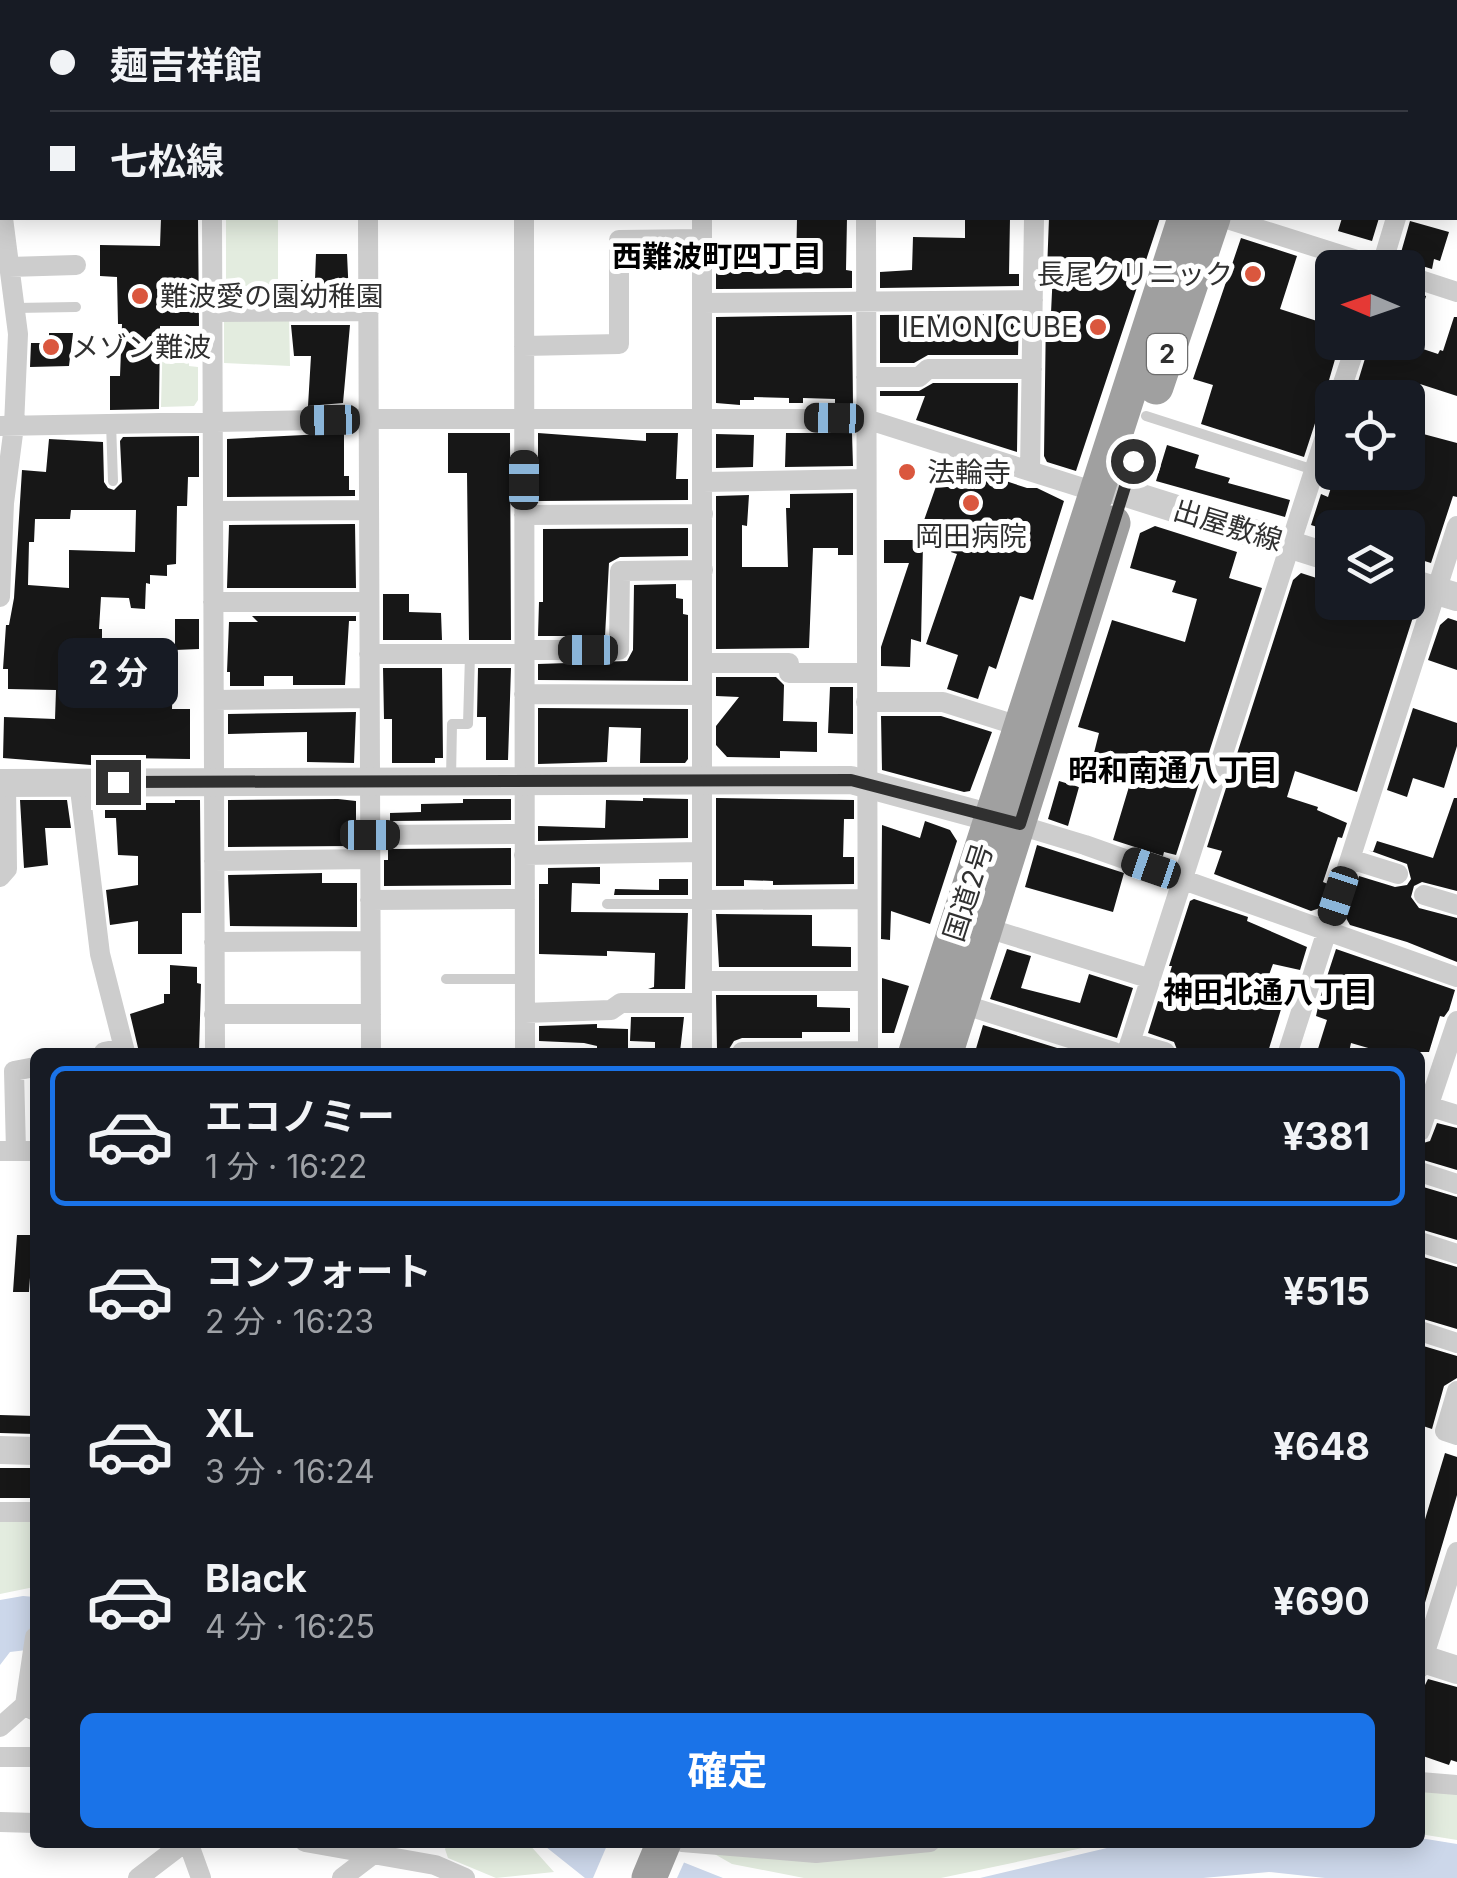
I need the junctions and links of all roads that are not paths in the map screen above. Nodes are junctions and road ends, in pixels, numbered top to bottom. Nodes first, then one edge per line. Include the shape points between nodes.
1 (4, 220) edge
2 (212, 220) edge
3 (368, 220) edge
4 (524, 220) edge
5 (702, 220) edge
6 (866, 220) edge
7 (1034, 220) edge
8 (1184, 220) edge
9 (1211, 220) edge
10 (1230, 220) edge
11 (1395, 220) edge
12 (702, 239) junction
13 (1327, 250) edge
14 (1387, 250) edge
15 (76, 265) dead end
16 (9, 266) junction
17 (1425, 282) edge
18 (1457, 292) edge
19 (9, 297) edge
20 (866, 300) junction
21 (1033, 300) junction
22 (702, 302) junction
23 (76, 307) dead end
24 (368, 311) junction
25 (212, 312) junction
26 (524, 346) junction
27 (1032, 369) junction
28 (866, 377) junction
29 (1146, 416) junction
30 (703, 417) junction
31 (524, 418) junction
32 (369, 419) junction
33 (866, 419) junction
34 (213, 421) junction
35 (110, 424) junction
36 (7, 426) edge
37 (1315, 467) edge
38 (1314, 470) junction
39 (1030, 471) junction
40 (866, 479) junction
41 (113, 481) dead end
42 (703, 482) junction
43 (1111, 490) junction
44 (2, 503) edge
45 (369, 510) junction
46 (213, 511) junction
47 (703, 514) junction
48 (524, 515) junction
49 (1457, 526) edge
50 (1290, 544) junction
51 (1315, 552) edge
52 (703, 570) junction
53 (1446, 594) edge
54 (0, 597) edge
55 (214, 602) junction
56 (369, 602) junction
57 (524, 652) junction
58 (369, 654) junction
59 (470, 654) junction
60 (702, 663) junction
61 (866, 673) junction
62 (524, 694) junction
63 (702, 695) junction
64 (369, 698) junction
65 (214, 700) junction
66 (866, 702) junction
67 (1022, 727) junction
68 (369, 779) junction
69 (704, 779) junction
70 (451, 780) junction
71 (526, 780) junction
72 (79, 782) junction
73 (215, 782) junction
74 (866, 782) junction
75 (3, 783) edge
76 (1006, 821) junction
77 (370, 835) junction
78 (524, 844) junction
79 (702, 852) junction
80 (370, 859) junction
81 (1350, 859) junction
82 (214, 861) junction
83 (1398, 874) dead end
84 (0, 877) edge
85 (1184, 880) junction
86 (1424, 894) dead end
87 (867, 899) junction
88 (370, 900) junction
89 (524, 900) junction
90 (702, 902) junction
91 (607, 904) dead end
92 (1457, 905) edge
93 (986, 928) junction
94 (1327, 932) junction
95 (370, 941) junction
96 (214, 942) junction
97 (1457, 977) edge
98 (446, 978) dead end
99 (1151, 978) junction
100 (524, 979) junction
101 (868, 980) junction
102 (702, 981) junction
103 (702, 1004) junction
104 (962, 1004) junction
105 (214, 1014) junction
106 (370, 1014) junction
107 (525, 1014) junction
108 (1457, 1021) edge
109 (117, 1048) edge
110 (214, 1048) edge
111 (371, 1048) edge
112 (525, 1048) edge
113 (702, 1048) edge
114 (868, 1048) edge
115 (918, 1048) edge
116 (947, 1048) edge
117 (1120, 1048) edge
118 (1124, 1048) edge
119 (1289, 1048) edge
120 (30, 1067) edge
121 (1428, 1106) junction
122 (1425, 1115) edge
123 (1457, 1115) edge
124 (17, 1151) edge
125 (1425, 1174) edge
126 (1457, 1184) edge
127 (1425, 1244) edge
128 (1457, 1254) edge
129 (1425, 1333) edge
130 (1457, 1343) edge
131 (1457, 1391) edge
132 (1457, 1435) edge
133 (0, 1450) edge
134 (30, 1451) edge
135 (0, 1512) edge
136 (30, 1512) edge
137 (1457, 1552) edge
138 (1425, 1650) edge
139 (1425, 1663) edge
140 (1457, 1670) edge
141 (30, 1708) edge
142 (0, 1727) edge
143 (0, 1757) edge
144 (30, 1757) edge
145 (1425, 1782) edge
146 (1457, 1785) edge
147 (0, 1822) edge
148 (30, 1823) edge
149 (179, 1848) edge
150 (189, 1848) edge
151 (327, 1848) edge
152 (440, 1848) edge
153 (635, 1848) edge
154 (662, 1848) edge
155 (755, 1848) edge
156 (868, 1848) edge
157 (431, 1864) junction
158 (368, 1865) edge
159 (138, 1878) edge
160 (201, 1878) edge
161 (342, 1878) edge
162 (464, 1878) edge
163 (622, 1878) edge
164 (649, 1878) edge

1 - 16 street
2 - 25 street
3 - 24 street
4 - 26 street
5 - 12 street
6 - 20 street
7 - 21 street
8 - 43 highway, 国道2号 / 2
9 - 29 highway, 国道2号 / 2
10 - 13 street
11 - 14 street
12 - 22 street
12 - 26 street via 619,240 619,344
15 - 16 street
16 - 19 street
17 - 18 street
19 - 23 lane
19 - 36 street via 18,334
20 - 21 street
20 - 22 street
20 - 28 street
21 - 27 street
22 - 30 street
24 - 25 street
24 - 32 street
25 - 34 street
26 - 31 street
27 - 28 street via 928,369 919,376
27 - 39 street
28 - 33 street
29 - 38 lane
29 - 43 highway, 国道2号 / 2
30 - 31 street
30 - 33 street
30 - 42 street
31 - 32 street
31 - 48 street
32 - 34 street
32 - 45 street
33 - 39 street
33 - 40 street
34 - 35 street
34 - 46 street
35 - 36 street
35 - 41 lane
36 - 44 street
37 - 38 street
38 - 50 street
39 - 43 street via 1080,488
40 - 42 street
40 - 61 street
42 - 47 street
43 - 50 street, 出屋敷線
43 - 67 highway, 国道2号 / 2
43 - 76 highway, 国道2号 / 2
44 - 54 street
45 - 46 street
45 - 56 street
46 - 55 street
47 - 48 street
47 - 52 street
48 - 57 street
49 - 53 street
50 - 51 street, 出屋敷線
50 - 85 street
52 - 57 street via 620,571 619,650
52 - 60 street
53 - 81 street
55 - 56 street
55 - 65 street
56 - 58 street
57 - 59 street
57 - 62 street
58 - 59 street
58 - 64 street
59 - 70 lane via 468,724 452,724
60 - 61 street via 789,663 789,673
60 - 63 street
61 - 66 street
62 - 63 street
62 - 71 street
63 - 69 street
64 - 65 street
64 - 68 street
65 - 73 street
66 - 67 street via 943,702
66 - 74 street
67 - 76 highway, 国道2号 / 2
68 - 70 street
68 - 73 street
68 - 77 street
69 - 71 street
69 - 74 street
69 - 79 street
70 - 71 street
71 - 78 street
72 - 73 street
72 - 75 street
72 - 109 street
73 - 82 street
74 - 76 street
74 - 87 street
75 - 84 street via 7,869
76 - 85 street
76 - 93 highway, 国道2号 / 2
76 - 115 highway, 国道2号 / 2
77 - 78 street
77 - 80 street
78 - 79 street
78 - 89 street
79 - 90 street
80 - 82 street
80 - 88 street
81 - 83 street
81 - 94 street
82 - 96 street
85 - 94 street
85 - 99 street
86 - 92 street
87 - 90 street
87 - 101 street
88 - 89 street
88 - 95 street
89 - 100 street
90 - 91 lane
90 - 102 street
93 - 99 street
93 - 104 highway, 国道2号 / 2
94 - 97 street
94 - 119 street
95 - 96 street
95 - 106 street
96 - 105 street
98 - 100 lane
99 - 118 street
100 - 107 street
101 - 102 street
101 - 114 street
102 - 103 street
103 - 107 street via 621,1002 611,1010
103 - 113 street
104 - 116 highway, 国道2号 / 2
104 - 117 street
105 - 106 street
105 - 110 street
106 - 111 street
107 - 112 street
108 - 121 street
120 - 124 street via 14,1071
121 - 122 street
121 - 123 street
125 - 126 street
127 - 128 street
129 - 130 street
131 - 132 street via 1444,1431
133 - 134 street
135 - 136 street
137 - 138 street
139 - 140 street
141 - 142 street
143 - 144 street
145 - 146 street
147 - 148 street
149 - 159 street
150 - 160 street
151 - 158 street
152 - 157 street
153 - 163 highway
154 - 164 highway
155 - 156 street
157 - 158 street
157 - 162 street
158 - 161 street

